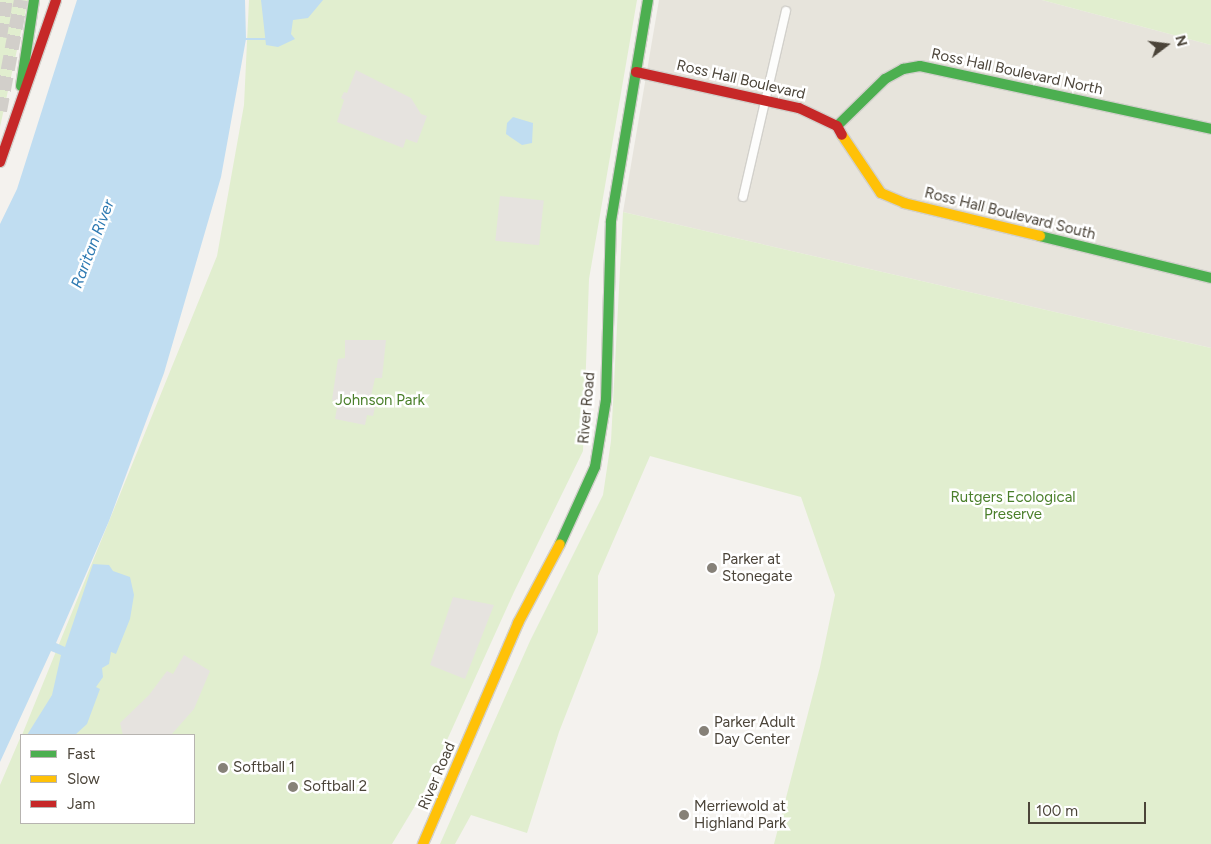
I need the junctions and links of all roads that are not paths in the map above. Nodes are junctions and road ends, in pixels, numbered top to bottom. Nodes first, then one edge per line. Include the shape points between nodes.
1 (34, 0) edge
2 (56, 0) edge
3 (648, 0) edge
4 (786, 11) dead end
5 (636, 72) junction
6 (763, 100) junction
7 (837, 126) junction
8 (1211, 129) edge
9 (1, 159) edge
10 (743, 197) dead end
11 (1211, 278) edge
12 (423, 844) edge

1 - 9 main road via 17,104
2 - 9 main road
3 - 5 main road, River Road
4 - 6 street
5 - 6 main road, Ross Hall Boulevard
5 - 12 main road, River Road via 609,245 606,400 595,467 578,509 522,614
6 - 7 main road, Ross Hall Boulevard via 799,108
6 - 10 street
7 - 8 main road, Ross Hall Boulevard North via 885,79 903,69 920,66
7 - 11 main road, Ross Hall Boulevard South via 871,182 881,193 893,199

